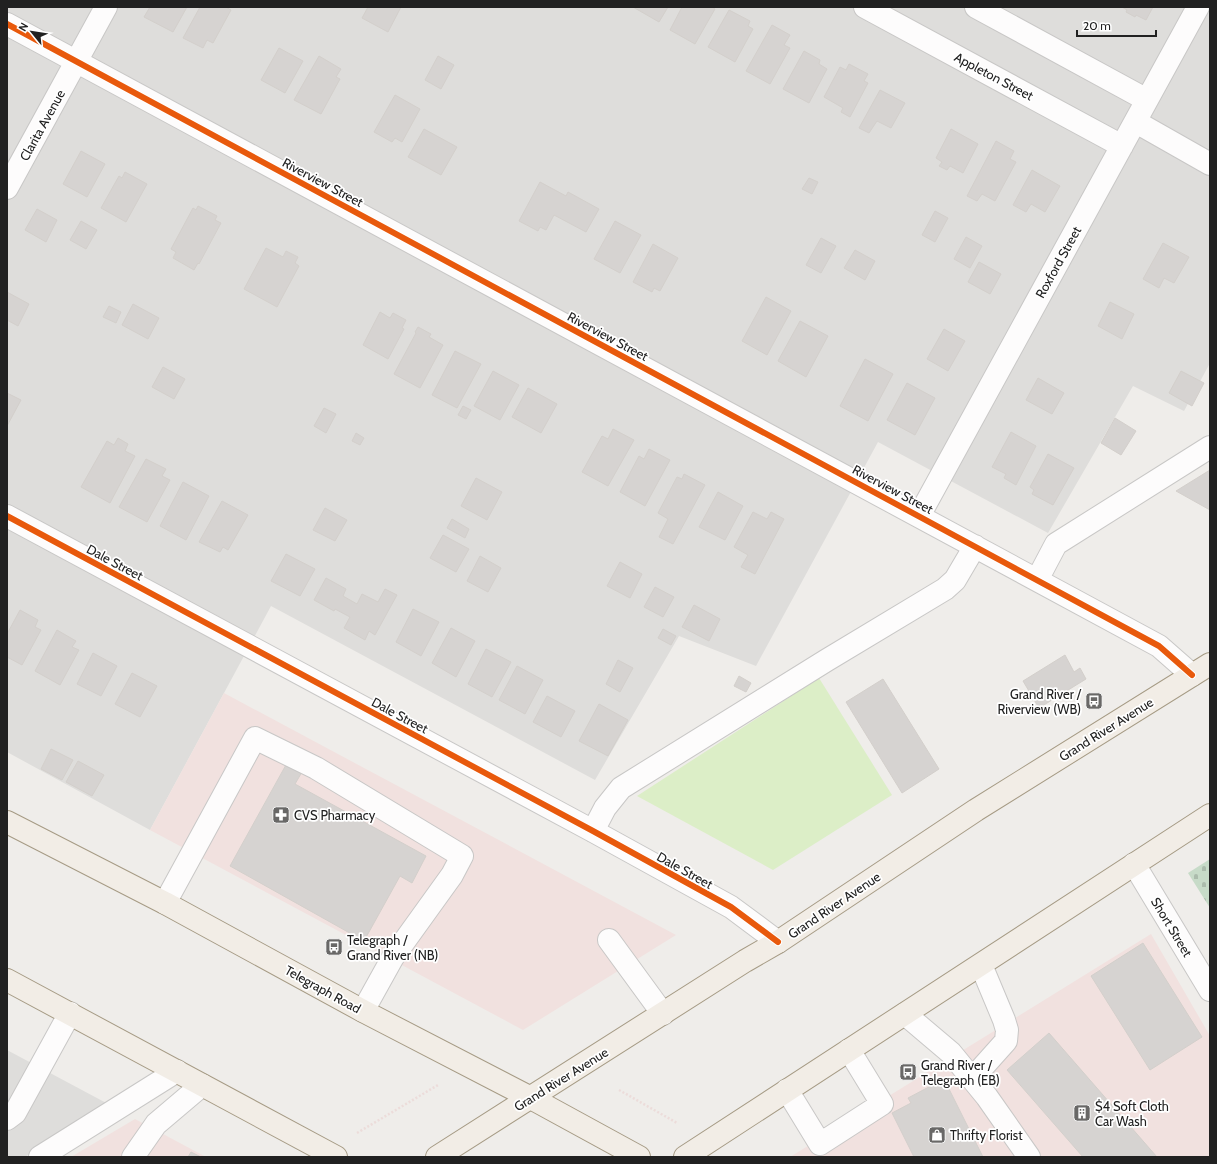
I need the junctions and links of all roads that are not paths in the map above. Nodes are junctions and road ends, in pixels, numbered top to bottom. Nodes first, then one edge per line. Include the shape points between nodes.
1 (106, 7) edge
2 (865, 7) edge
3 (976, 7) edge
4 (1198, 7) edge
5 (7, 24) edge
6 (76, 61) junction
7 (1147, 100) junction
8 (1136, 122) junction
9 (1122, 146) junction
10 (1210, 164) edge
11 (7, 188) edge
12 (1210, 447) edge
13 (7, 516) edge
14 (919, 516) junction
15 (975, 546) junction
16 (1037, 580) junction
17 (1201, 670) edge
18 (1210, 815) edge
19 (7, 822) edge
20 (593, 831) junction
21 (1134, 864) junction
22 (165, 903) junction
23 (609, 940) dead end
24 (778, 942) junction
25 (981, 965) junction
26 (7, 980) edge
27 (1210, 990) edge
28 (363, 1011) junction
29 (70, 1013) junction
30 (663, 1014) junction
31 (905, 1014) junction
32 (849, 1050) junction
33 (177, 1072) junction
34 (972, 1079) junction
35 (202, 1084) junction
36 (787, 1090) junction
37 (531, 1098) junction
38 (7, 1119) edge
39 (825, 1151) edge
40 (40, 1157) edge
41 (133, 1157) edge
42 (336, 1157) edge
43 (437, 1157) edge
44 (639, 1157) edge
45 (685, 1157) edge
46 (1029, 1157) edge

1 - 6 street, Clarita Avenue
2 - 9 street, Appleton Street
3 - 7 street
4 - 7 street, Roxford Street
5 - 6 street, Riverview Street
6 - 11 street, Clarita Avenue
6 - 14 street, Riverview Street
7 - 8 street, Roxford Street
8 - 9 street, Roxford Street
8 - 10 street
9 - 14 street, Roxford Street
12 - 16 street via 1056,544
13 - 20 street, Dale Street
14 - 15 street, Riverview Street
15 - 16 street, Riverview Street
15 - 20 street via 955,580 945,589 621,788 605,808
16 - 17 street, Riverview Street
17 - 24 main road, Grand River Avenue via 976,810
18 - 21 main road
19 - 22 main road, Telegraph Road
20 - 24 street, Dale Street via 731,907
21 - 25 main road
21 - 27 street, Short Street
22 - 28 main road, Telegraph Road
22 - 28 street via 255,738 316,768 462,856 452,875 393,957
23 - 30 street
24 - 30 main road, Grand River Avenue
25 - 31 main road
25 - 34 street via 1007,1030 1006,1041
26 - 29 main road
28 - 37 main road, Telegraph Road
29 - 33 main road
29 - 38 street via 14,1113
30 - 37 main road, Grand River Avenue
31 - 32 main road
31 - 34 street via 951,1053
32 - 36 main road
32 - 39 street via 882,1104
33 - 35 main road
33 - 40 street
34 - 46 street
35 - 41 street via 156,1124
35 - 42 main road
36 - 39 street
36 - 45 main road
37 - 43 main road, Grand River Avenue
37 - 44 main road, Telegraph Road

